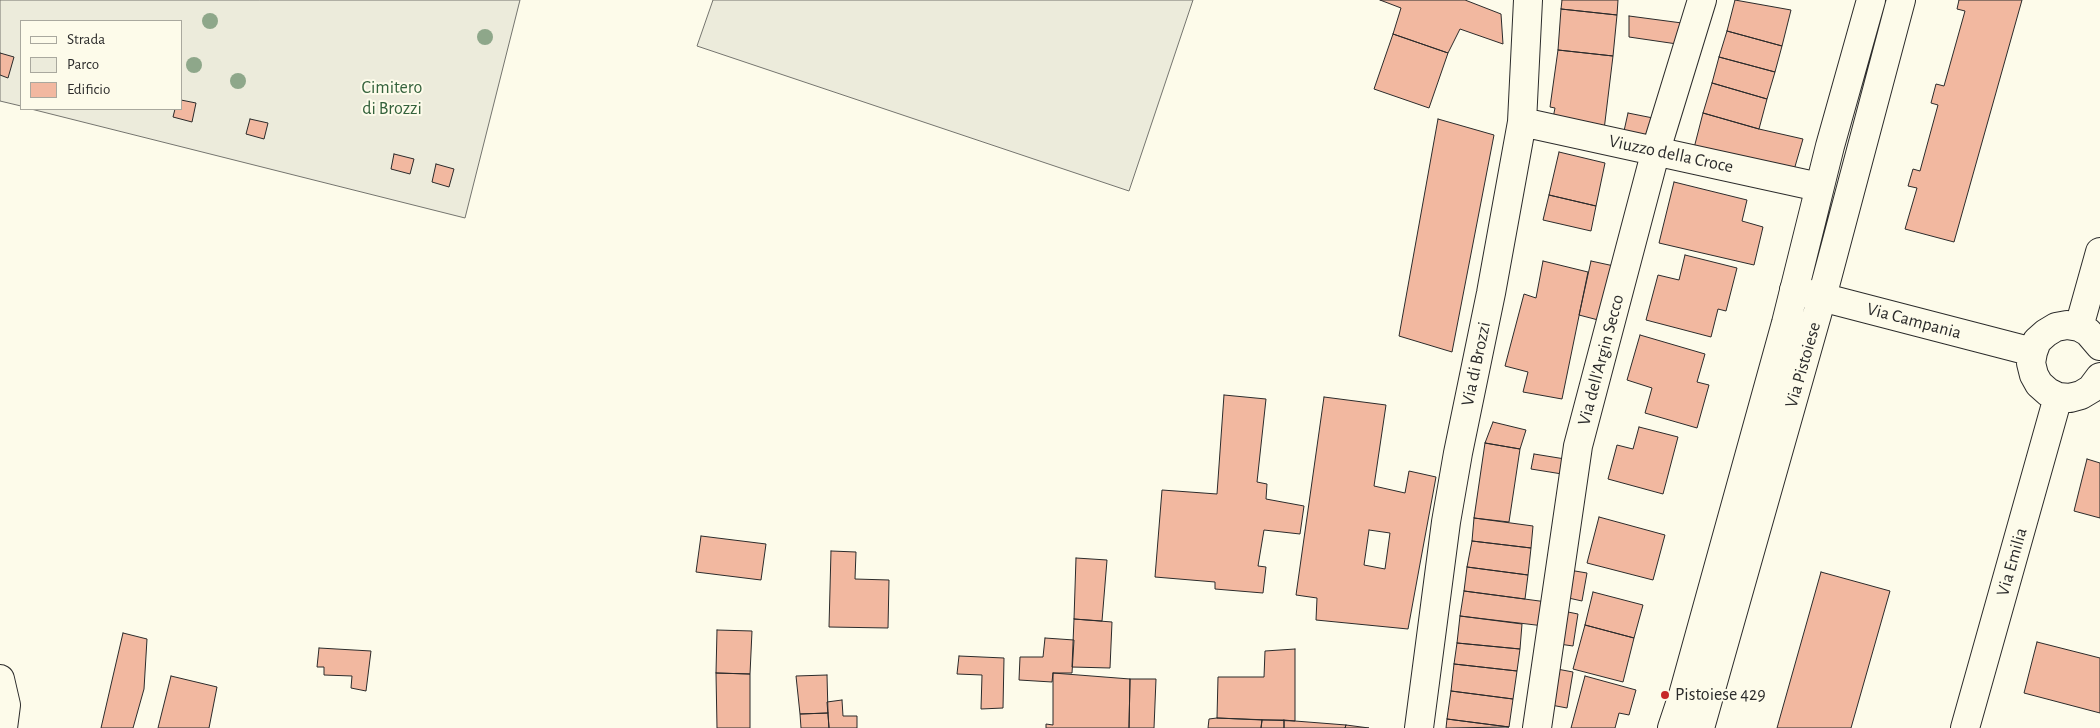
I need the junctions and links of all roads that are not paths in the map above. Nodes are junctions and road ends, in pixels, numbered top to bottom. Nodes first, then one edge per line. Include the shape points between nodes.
1 (1528, 0) edge
2 (1702, 0) edge
3 (1871, 0) edge
4 (1901, 0) edge
5 (1522, 122) junction
6 (1656, 150) junction
7 (1820, 187) junction
8 (2100, 252) edge
9 (1794, 290) junction
10 (1822, 297) junction
11 (2079, 327) junction
12 (2100, 346) edge
13 (2033, 352) junction
14 (2100, 377) edge
15 (2058, 397) junction
16 (0, 679) edge
17 (8, 725) edge
18 (1419, 728) edge
19 (1537, 728) edge
20 (1672, 728) edge
21 (1700, 728) edge
22 (1965, 728) edge

1 - 5 street, Via di Brozzi
2 - 6 street, Via dell'Argin Secco
3 - 7 street, Via Pistoiese
4 - 10 street, Via Pistoiese
5 - 6 street, Viuzzo della Croce
5 - 18 street, Via di Brozzi via 1446,522
6 - 7 street, Viuzzo della Croce
6 - 19 street, Via dell'Argin Secco via 1578,446
7 - 9 street, Via Pistoiese
8 - 11 street
9 - 10 street, Via Campania
9 - 20 street, Via Pistoiese
10 - 13 street, Via Campania
10 - 21 street, Via Pistoiese
11 - 12 street
11 - 13 street via 2067,325 2051,330 2037,342
13 - 15 street via 2034,375 2044,388
14 - 15 street via 2091,390 2081,396
15 - 22 street, Via Emilia
16 - 17 street

